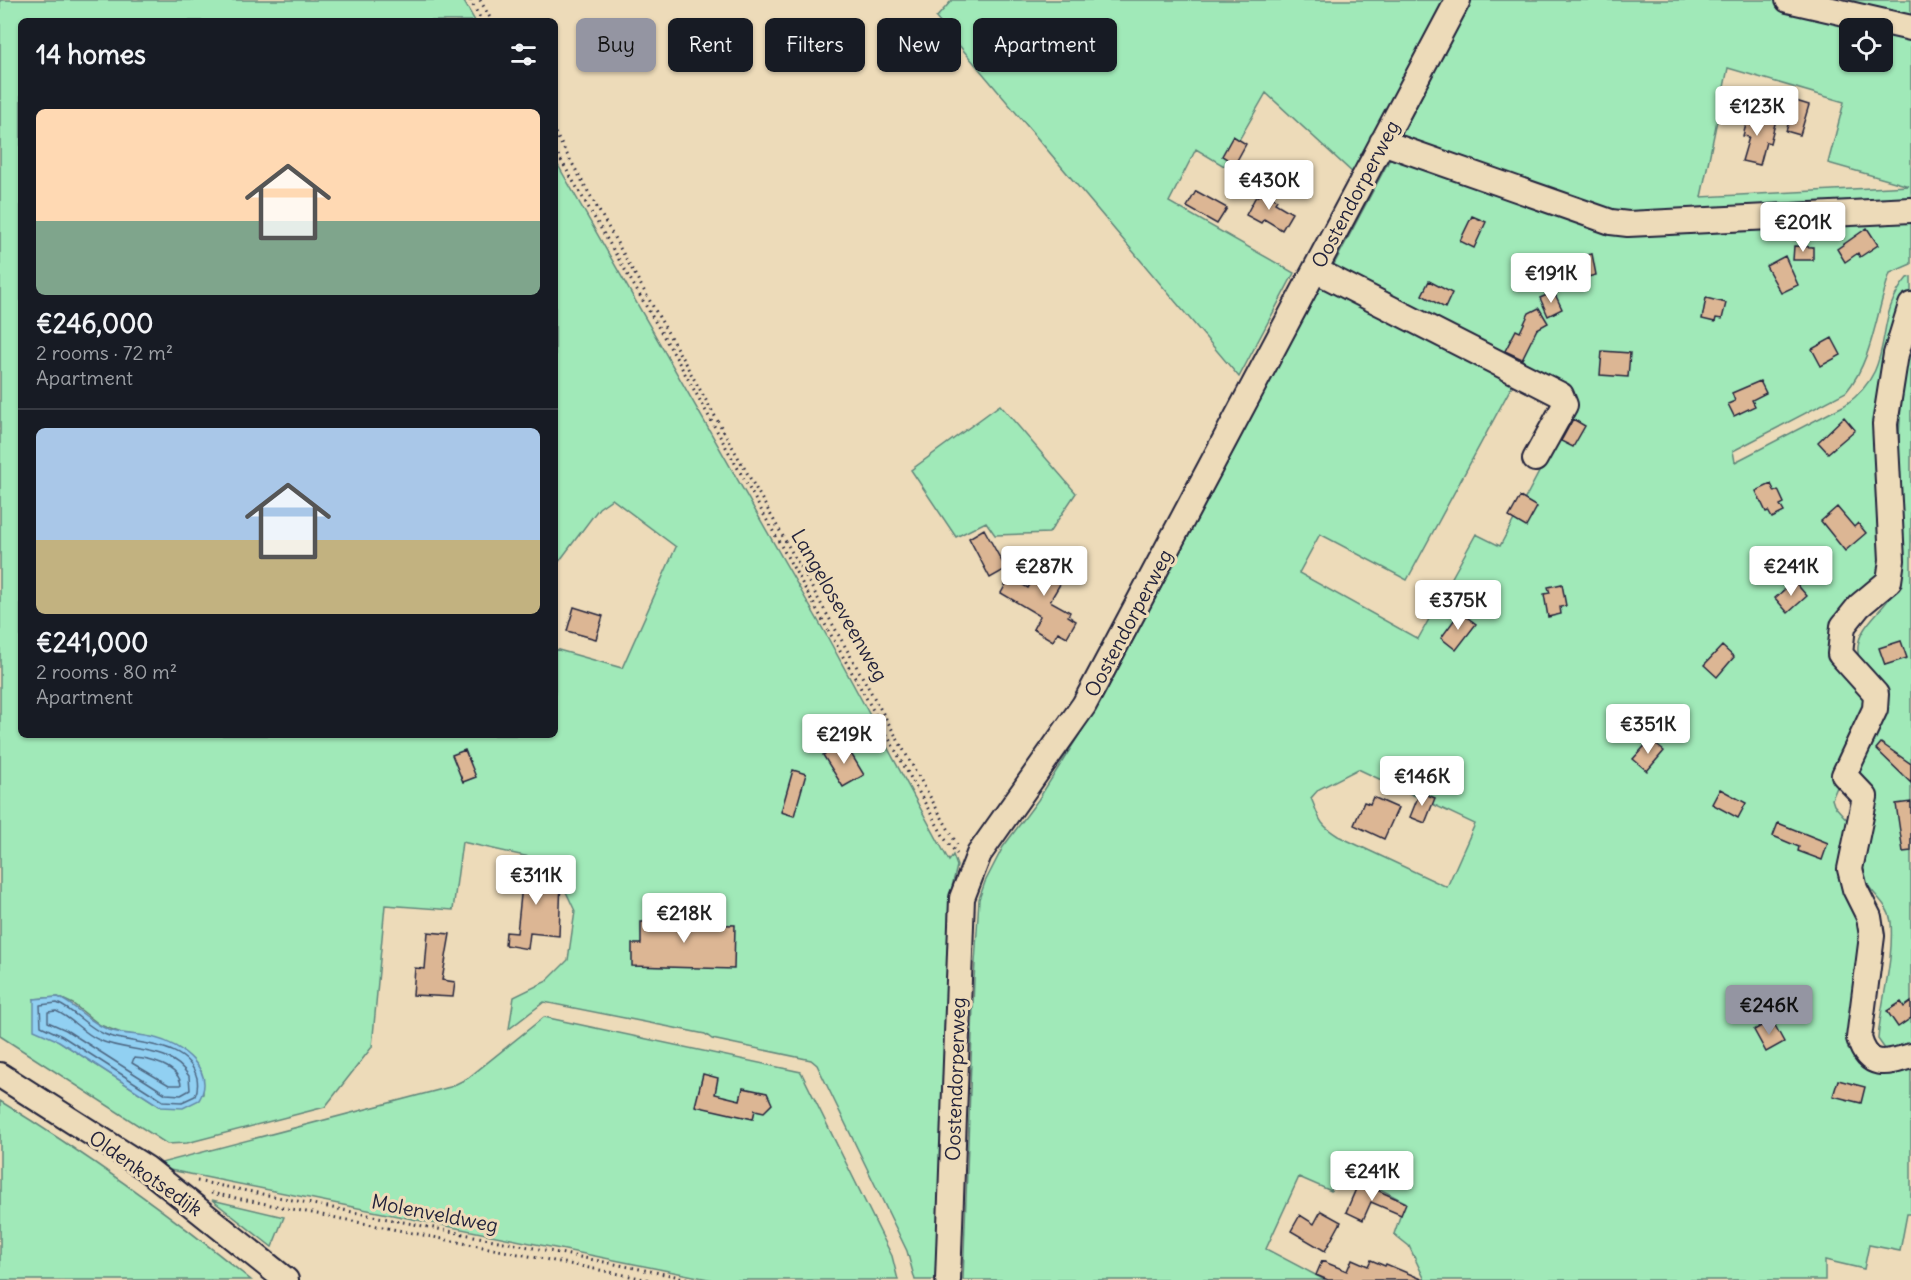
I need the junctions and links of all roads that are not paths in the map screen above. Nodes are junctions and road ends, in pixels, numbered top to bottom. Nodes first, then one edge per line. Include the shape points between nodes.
1 (1458, 0) edge
2 (1788, 0) edge
3 (1911, 28) edge
4 (1382, 142) junction
5 (1911, 210) edge
6 (1315, 270) junction
7 (1911, 305) edge
8 (1535, 459) dead end
9 (1911, 1056) edge
10 (0, 1075) edge
11 (286, 1280) edge
12 (948, 1280) edge

1 - 4 street, Oostendorperweg
2 - 3 street
4 - 5 street via 1611,222
4 - 6 street, Oostendorperweg
6 - 8 street via 1561,395 1565,405
6 - 12 street, Oostendorperweg via 1084,705 970,871 962,898
7 - 9 street via 1896,354 1886,424 1892,560 1889,581 1859,606 1843,626 1840,654 1876,694 1875,709 1844,775 1866,798 1850,869 1869,917 1872,936 1859,1038 1864,1053 1876,1062
10 - 11 street, Oldenkotsedijk via 176,1191

